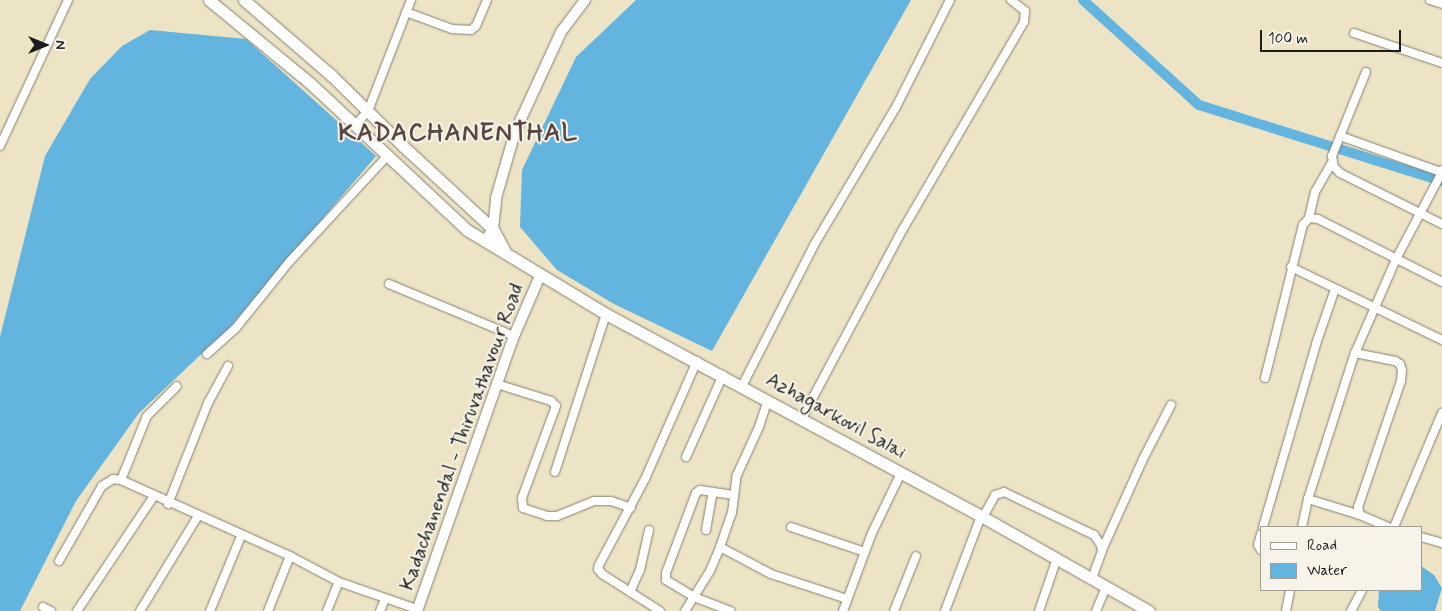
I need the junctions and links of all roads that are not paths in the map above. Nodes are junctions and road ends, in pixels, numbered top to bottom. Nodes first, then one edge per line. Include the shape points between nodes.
1 (68, 0) edge
2 (209, 0) edge
3 (244, 0) edge
4 (411, 0) edge
5 (487, 0) edge
6 (585, 0) edge
7 (950, 0) edge
8 (1011, 0) edge
9 (1430, 0) edge
10 (1442, 4) edge
11 (406, 12) junction
12 (1354, 33) dead end
13 (1442, 63) edge
14 (1366, 72) dead end
15 (368, 112) junction
16 (355, 125) junction
17 (1339, 139) junction
18 (0, 146) edge
19 (387, 156) junction
20 (1332, 159) junction
21 (1441, 172) edge
22 (1420, 213) junction
23 (1309, 218) junction
24 (1442, 224) edge
25 (493, 229) junction
26 (485, 241) junction
27 (506, 254) junction
28 (1396, 259) junction
29 (1291, 267) junction
30 (540, 276) junction
31 (1442, 282) edge
32 (389, 284) dead end
33 (1335, 289) junction
34 (1374, 307) junction
35 (606, 314) junction
36 (514, 336) junction
37 (1442, 340) edge
38 (1355, 352) junction
39 (207, 354) dead end
40 (697, 360) junction
41 (228, 366) dead end
42 (723, 375) junction
43 (1265, 378) dead end
44 (497, 384) junction
45 (177, 386) dead end
46 (742, 386) junction
47 (768, 400) junction
48 (1171, 405) dead end
49 (1442, 413) edge
50 (802, 418) junction
51 (686, 457) dead end
52 (555, 472) dead end
53 (901, 472) junction
54 (121, 480) junction
55 (713, 492) junction
56 (734, 495) junction
57 (154, 496) junction
58 (1308, 499) junction
59 (168, 504) junction
60 (631, 508) junction
61 (1360, 515) junction
62 (198, 516) junction
63 (982, 517) junction
64 (1263, 526) edge
65 (1302, 526) edge
66 (1386, 526) edge
67 (1394, 526) edge
68 (791, 527) dead end
69 (649, 530) dead end
70 (706, 530) dead end
71 (241, 536) junction
72 (1422, 537) edge
73 (1442, 543) edge
74 (720, 547) junction
75 (1102, 550) junction
76 (865, 552) junction
77 (290, 556) junction
78 (916, 556) dead end
79 (1057, 558) junction
80 (59, 561) dead end
81 (1092, 578) junction
82 (339, 582) junction
83 (1106, 587) junction
84 (1290, 591) edge
85 (1361, 591) edge
86 (630, 592) junction
87 (694, 596) junction
88 (384, 599) junction
89 (847, 599) junction
90 (43, 606) dead end
91 (417, 610) edge
92 (50, 611) edge
93 (77, 611) edge
94 (140, 611) edge
95 (210, 611) edge
96 (268, 611) edge
97 (327, 611) edge
98 (380, 611) edge
99 (660, 611) edge
100 (685, 611) edge
101 (730, 611) edge
102 (843, 611) edge
103 (894, 611) edge
104 (945, 611) edge
105 (1039, 611) edge
106 (1096, 611) edge
107 (1149, 611) edge
108 (1286, 611) edge
109 (1351, 611) edge

1 - 18 street
2 - 16 main road, Azhagarkovil Salai via 310,83
3 - 15 main road, Azhagarkovil Salai via 331,75
4 - 11 street
5 - 11 street via 476,26 471,30 452,29
6 - 25 main road via 561,32 515,132 496,198
7 - 46 street via 896,104 814,245
8 - 50 street via 1025,11 1024,22 903,229
9 - 10 street
11 - 15 street
12 - 13 street
14 - 17 street
15 - 16 street
15 - 25 main road, Azhagarkovil Salai
16 - 19 main road, Azhagarkovil Salai
17 - 20 street
17 - 21 street
19 - 26 main road, Azhagarkovil Salai via 467,230
19 - 39 street via 289,262 236,328
20 - 22 street via 1340,173
20 - 23 street via 1315,192
21 - 22 street
22 - 24 street
22 - 28 street
23 - 28 street via 1318,218
23 - 29 street via 1303,224
25 - 26 main road
25 - 27 main road, Azhagarkovil Salai
26 - 27 main road, Azhagarkovil Salai
27 - 30 main road, Azhagarkovil Salai
28 - 31 street
28 - 34 street
29 - 33 street
29 - 43 street
30 - 35 main road, Azhagarkovil Salai
30 - 36 main road, Kadachanendal - Thiruvathavour Road
32 - 36 street
33 - 34 street
33 - 64 street
34 - 37 street
34 - 38 street
35 - 40 main road, Azhagarkovil Salai
35 - 52 street
36 - 44 main road, Kadachanendal - Thiruvathavour Road
38 - 58 street
38 - 61 street via 1395,361 1402,370 1359,502
40 - 42 main road, Azhagarkovil Salai
40 - 60 street
41 - 59 street via 208,403
42 - 46 main road, Azhagarkovil Salai
42 - 51 street
44 - 60 street via 551,401 556,406 522,498 523,508 557,516 594,501 611,501
44 - 91 main road, Kadachanendal - Thiruvathavour Road
45 - 54 street via 147,416
46 - 47 main road, Azhagarkovil Salai
47 - 50 main road, Azhagarkovil Salai
47 - 56 street via 737,475
48 - 75 street via 1142,459
49 - 67 street
50 - 53 main road, Azhagarkovil Salai
53 - 63 main road, Azhagarkovil Salai
53 - 76 street
54 - 57 street
54 - 80 street via 102,486
55 - 56 street
55 - 70 street
55 - 87 street via 700,490 696,493 666,577 669,583
56 - 74 street via 732,513
57 - 59 street
57 - 93 street
58 - 61 street
58 - 65 street
59 - 62 street
60 - 86 street via 600,560 598,569
61 - 66 street
62 - 71 street
62 - 94 street
63 - 75 street via 995,495 1004,492 1094,535
63 - 79 main road, Azhagarkovil Salai
63 - 104 street
68 - 76 street
69 - 86 street via 640,570
71 - 77 street
71 - 95 street
72 - 73 street
74 - 87 street
74 - 89 street via 771,574
75 - 81 street
76 - 89 street
77 - 82 street
77 - 96 street
78 - 103 street
79 - 81 main road, Azhagarkovil Salai
79 - 105 street
81 - 83 main road, Azhagarkovil Salai
82 - 88 street
82 - 97 street
83 - 106 street
83 - 107 main road, Azhagarkovil Salai
84 - 108 street
85 - 109 street
86 - 99 street
87 - 100 street
87 - 101 street
88 - 91 street
88 - 98 street
89 - 102 street
90 - 92 street

